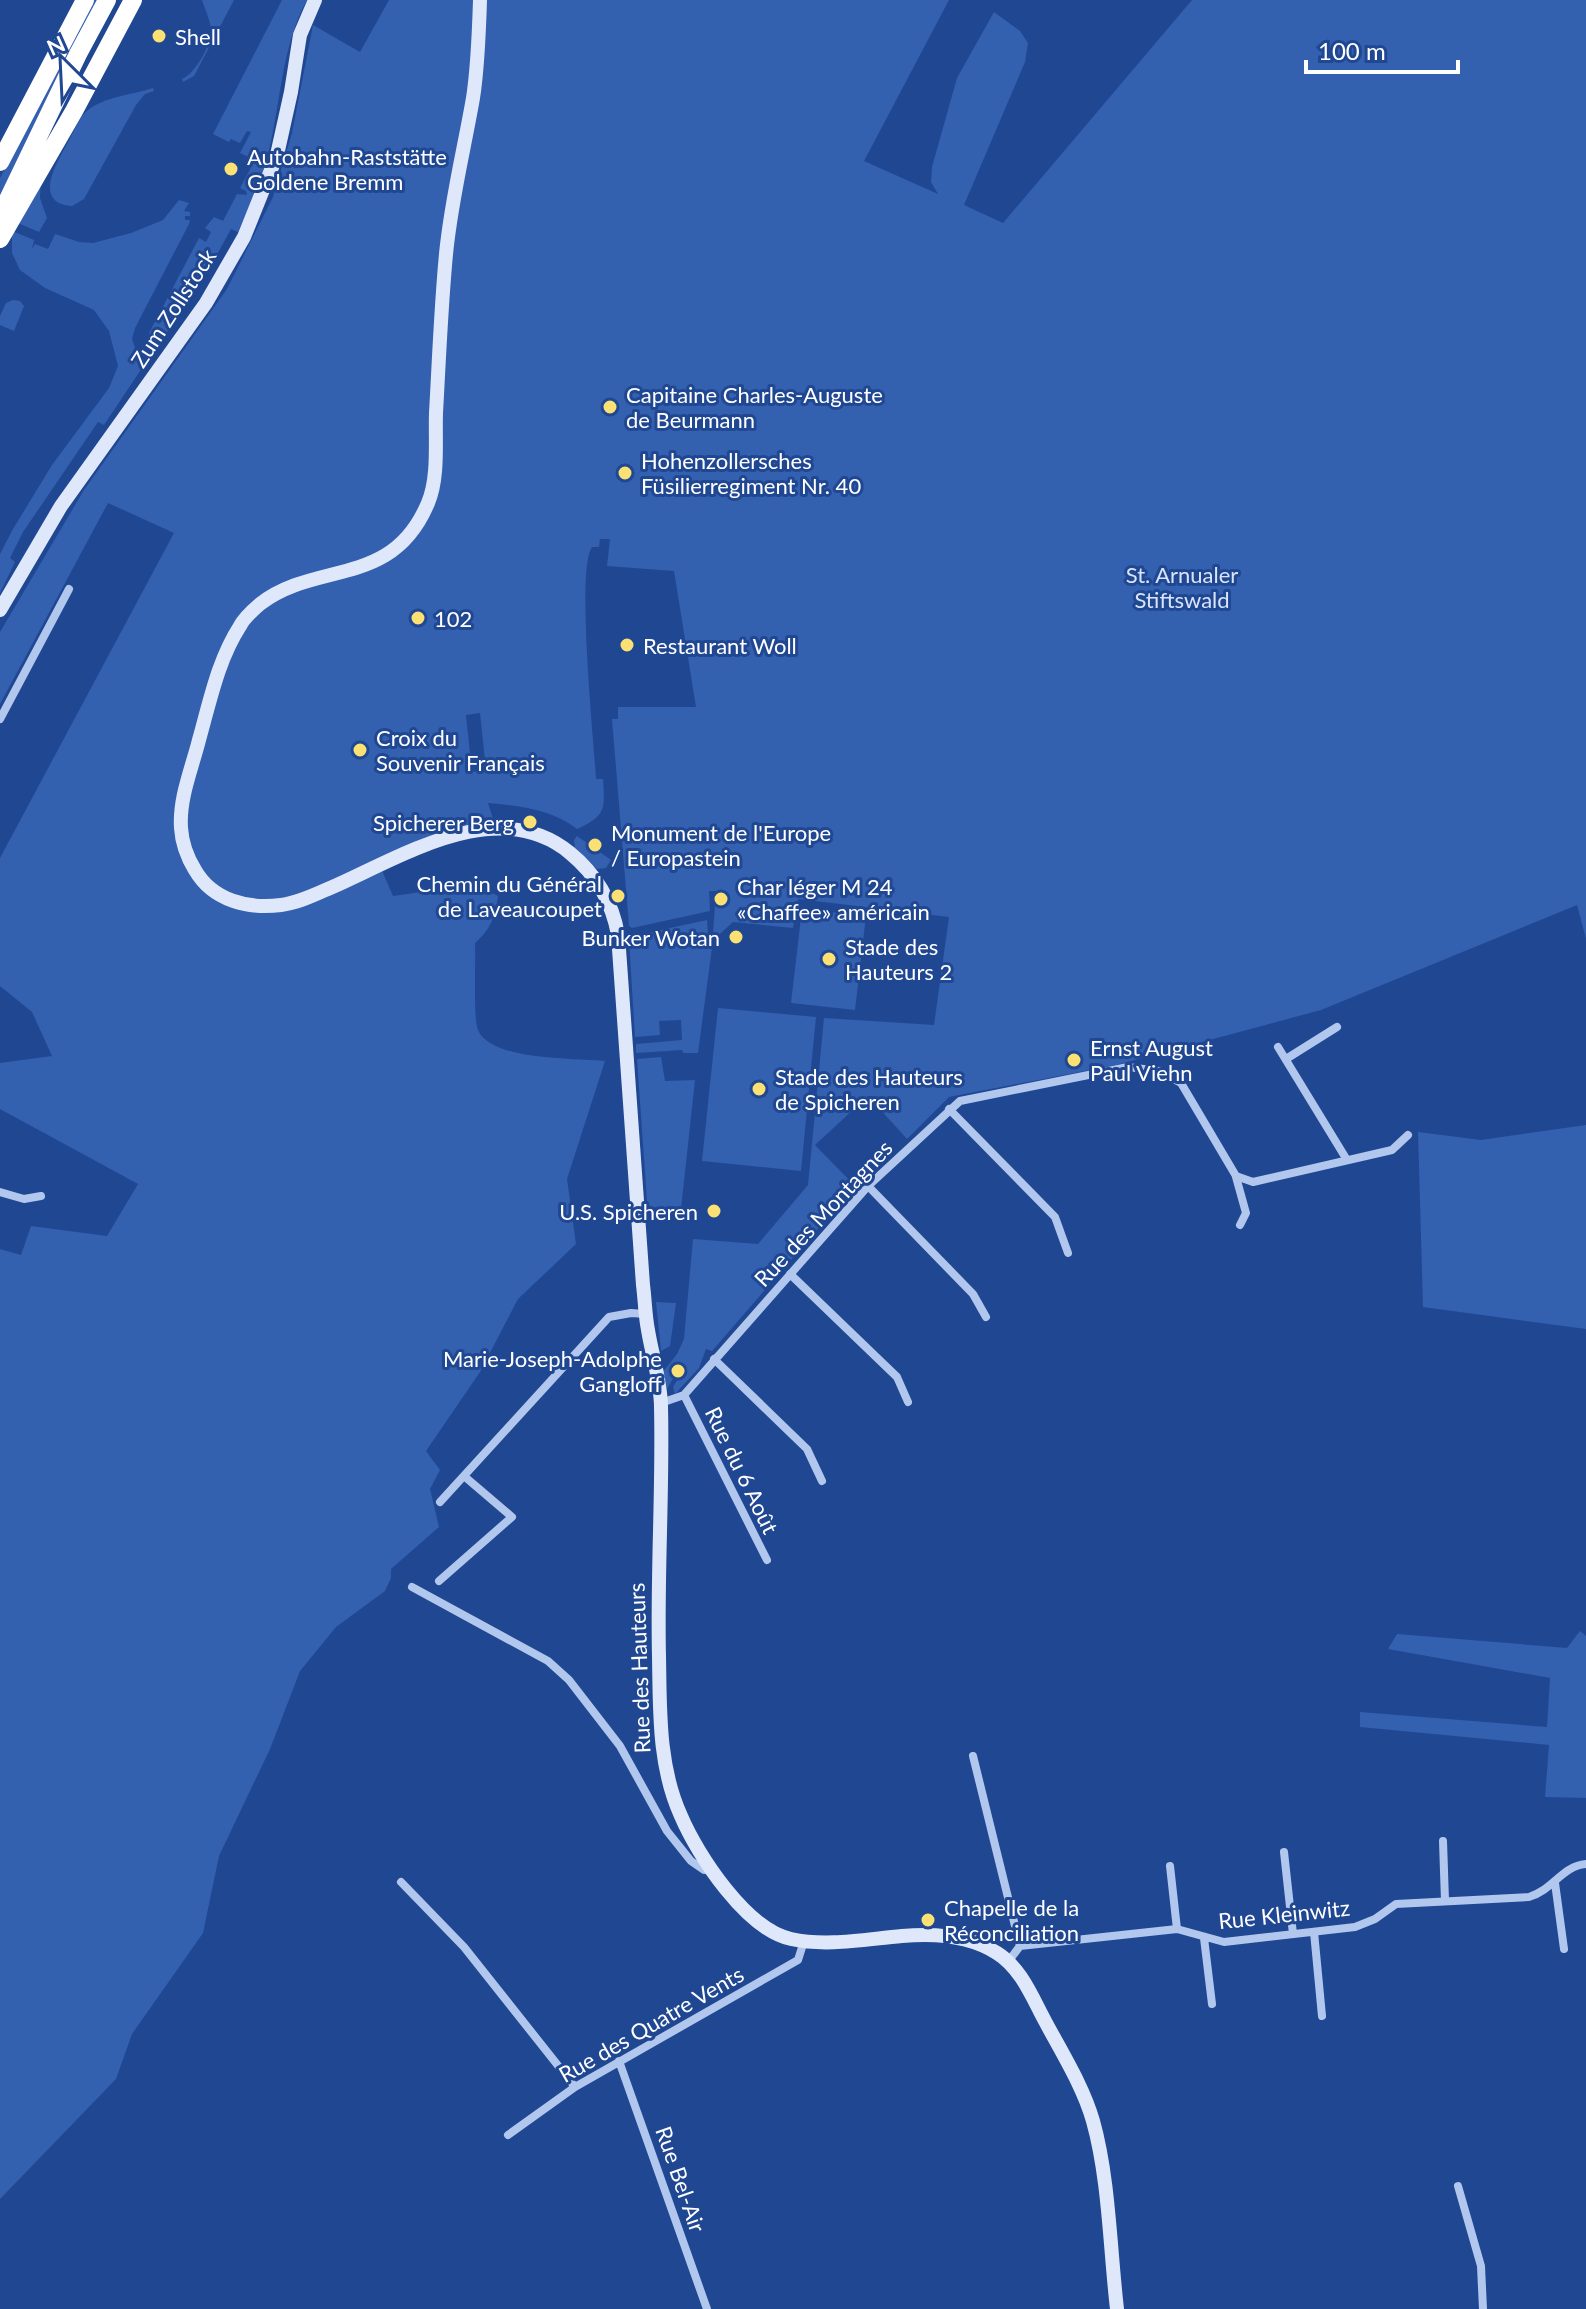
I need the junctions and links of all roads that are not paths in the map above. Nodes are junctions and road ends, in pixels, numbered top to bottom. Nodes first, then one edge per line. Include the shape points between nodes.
1 (70, 0) edge
2 (85, 0) edge
3 (107, 0) edge
4 (133, 0) edge
5 (315, 0) edge
6 (480, 0) edge
7 (59, 48) junction
8 (0, 162) edge
9 (0, 216) edge
10 (0, 239) edge
11 (69, 589) dead end
12 (0, 610) edge
13 (0, 719) edge
14 (1337, 1027) dead end
15 (1278, 1047) dead end
16 (1286, 1059) junction
17 (949, 1109) junction
18 (1408, 1135) dead end
19 (1347, 1160) junction
20 (1236, 1176) junction
21 (868, 1186) junction
22 (0, 1192) edge
23 (41, 1196) dead end
24 (1240, 1225) dead end
25 (1068, 1253) dead end
26 (790, 1274) junction
27 (986, 1317) dead end
28 (647, 1321) junction
29 (714, 1359) junction
30 (684, 1395) junction
31 (908, 1402) dead end
32 (661, 1403) junction
33 (464, 1476) junction
34 (822, 1481) dead end
35 (440, 1502) dead end
36 (767, 1560) dead end
37 (439, 1581) dead end
38 (412, 1587) dead end
39 (973, 1756) dead end
40 (1443, 1841) dead end
41 (1284, 1852) dead end
42 (1586, 1864) edge
43 (1170, 1866) dead end
44 (713, 1869) junction
45 (401, 1882) dead end
46 (1555, 1883) junction
47 (1445, 1901) junction
48 (1177, 1929) junction
49 (1314, 1932) junction
50 (1293, 1934) junction
51 (1204, 1938) junction
52 (804, 1941) junction
53 (1020, 1946) junction
54 (1564, 1949) dead end
55 (1008, 1962) junction
56 (1212, 2004) dead end
57 (1322, 2016) dead end
58 (619, 2061) junction
59 (575, 2087) junction
60 (508, 2135) dead end
61 (1458, 2186) dead end
62 (707, 2309) edge
63 (1117, 2309) edge
64 (1483, 2309) edge

1 - 7 highway
2 - 7 highway
3 - 9 highway
4 - 10 highway
5 - 12 street, Zum Zollstock via 300,35 277,155 244,237 206,303 61,506
6 - 28 street, Rue des Hauteurs via 474,94 446,254 430,500 409,536 379,560 292,588 262,603 241,623 210,696 188,778 181,831 199,877 229,900 248,906 284,905 474,830 529,832 561,845 582,862 603,887 618,935
7 - 8 highway
11 - 13 street
14 - 16 street
15 - 16 street
16 - 19 street
17 - 20 street, Rue des Montagnes via 968,1099 1128,1067 1159,1071 1181,1083
17 - 21 street, Rue des Montagnes
17 - 25 street via 1055,1217
18 - 19 street via 1392,1150
19 - 20 street via 1253,1182
20 - 24 street via 1246,1213
21 - 26 street, Rue des Montagnes
21 - 27 street via 973,1294
22 - 23 street via 24,1199
26 - 29 street, Rue des Montagnes
26 - 31 street via 897,1377
28 - 32 street, Rue des Hauteurs
28 - 33 street via 609,1317
29 - 30 street, Rue des Montagnes
29 - 34 street via 807,1449
30 - 32 street
30 - 36 street, Rue du 6 Août
32 - 44 street, Rue des Hauteurs via 660,1725 667,1776 681,1817
33 - 35 street
33 - 37 street via 512,1517
38 - 44 street via 548,1661 569,1680 620,1746 667,1831 691,1861 704,1870
39 - 53 street
40 - 47 street
41 - 50 street
42 - 46 street, Rue Kleinwitz via 1569,1868
43 - 48 street
44 - 52 street, Rue des Hauteurs via 758,1923
45 - 59 street via 464,1947
46 - 47 street, Rue Kleinwitz via 1529,1897
46 - 54 street
47 - 49 street, Rue Kleinwitz via 1396,1904 1355,1927
48 - 51 street, Rue Kleinwitz
48 - 53 street, Rue Kleinwitz
49 - 50 street, Rue Kleinwitz
49 - 57 street
50 - 51 street, Rue Kleinwitz via 1224,1942
51 - 56 street
52 - 55 street, Rue des Hauteurs via 952,1936 987,1947
52 - 58 street, Rue des Quatre Vents via 798,1960
53 - 55 street
55 - 63 street, Rue des Hauteurs via 1023,1980 1092,2118 1100,2147
58 - 59 street, Rue des Quatre Vents
58 - 62 street, Rue Bel-Air
59 - 60 street, Rue des Quatre Vents
61 - 64 street via 1481,2266

